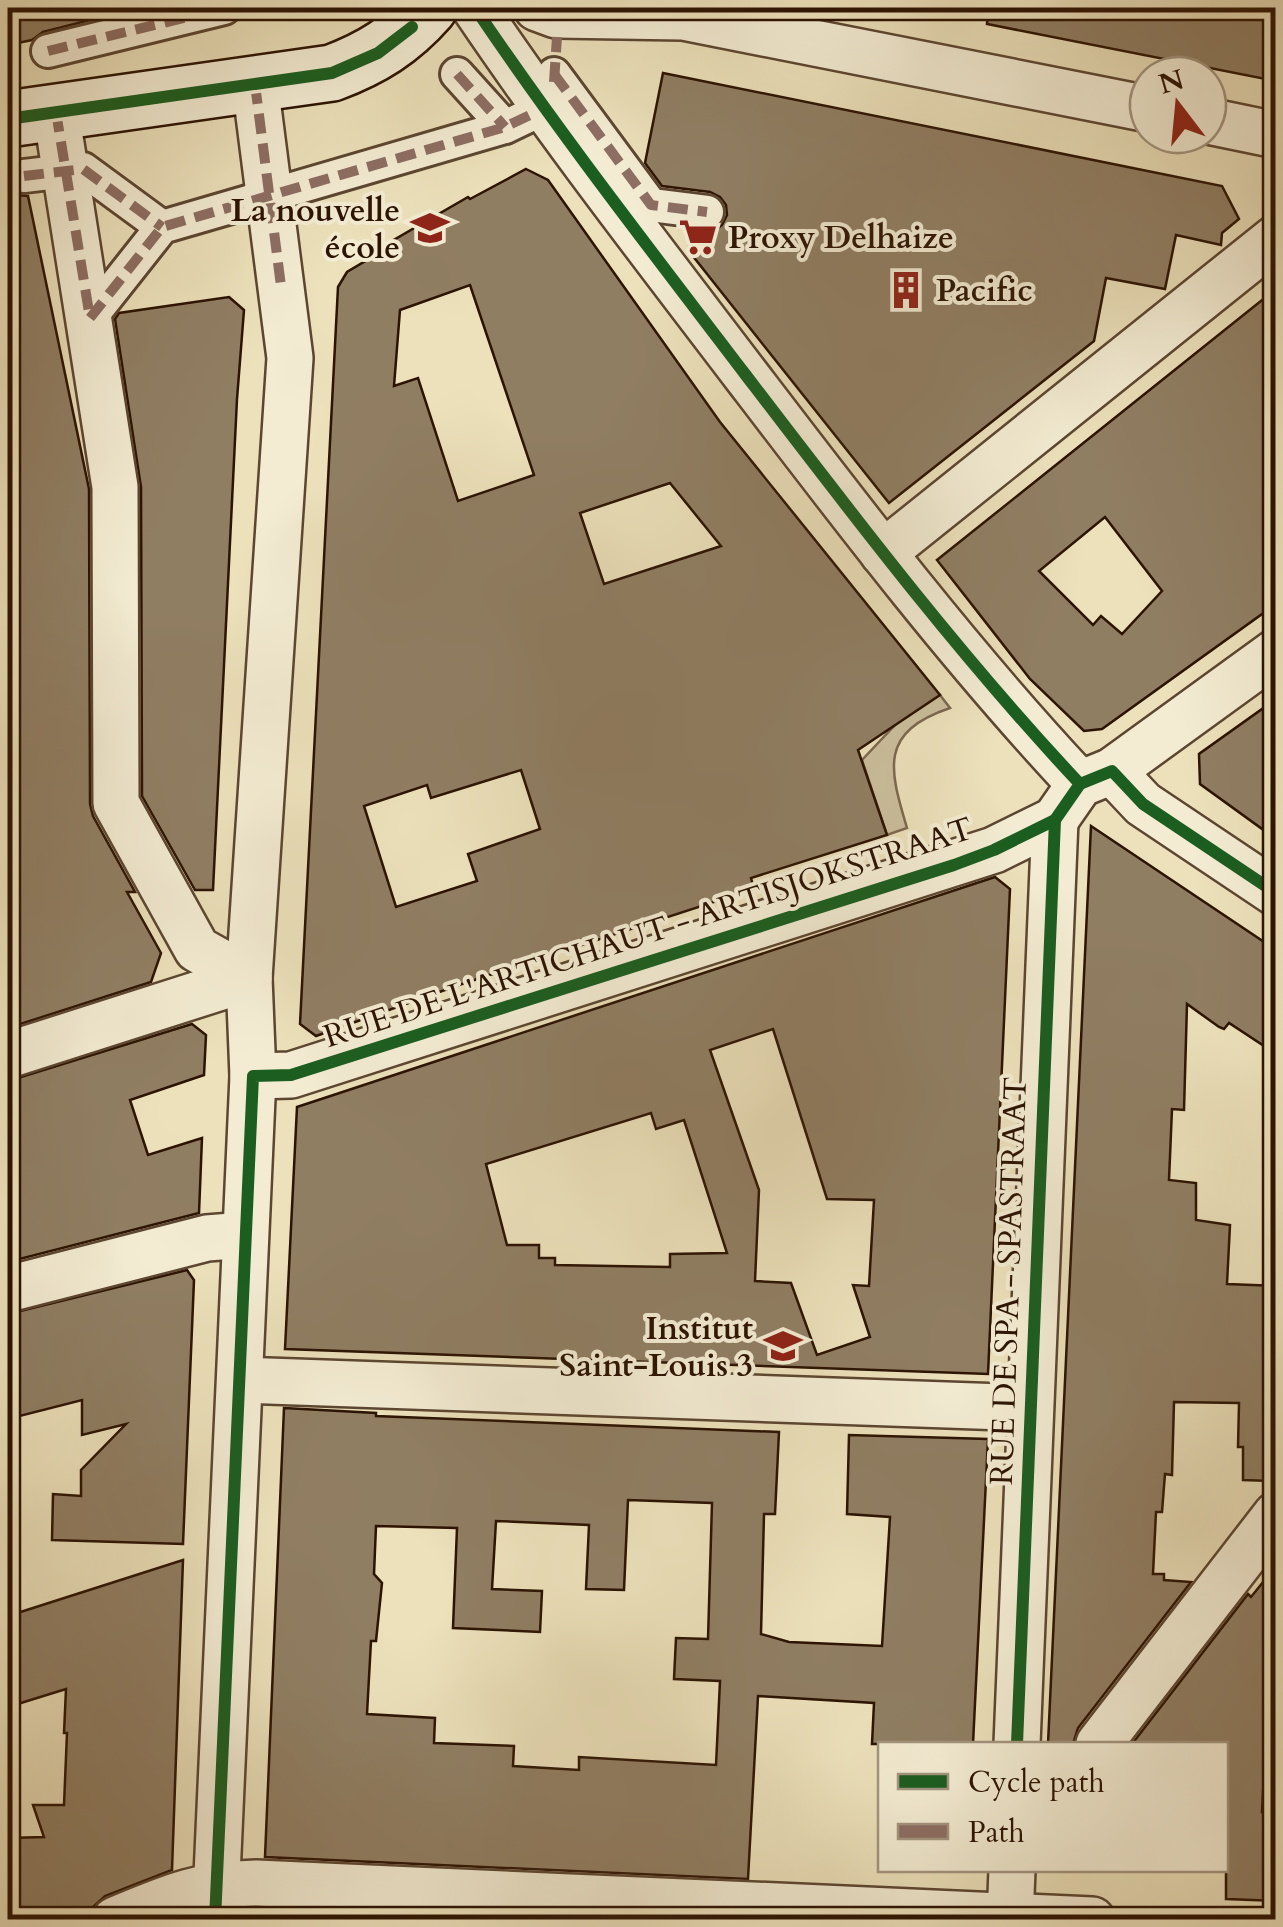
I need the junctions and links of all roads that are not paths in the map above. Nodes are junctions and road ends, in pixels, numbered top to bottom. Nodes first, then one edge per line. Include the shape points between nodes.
1 (224, 8) edge
2 (429, 8) edge
3 (475, 8) edge
4 (547, 22) edge
5 (48, 51) dead end
6 (457, 74) dead end
7 (256, 84) junction
8 (537, 104) junction
9 (1128, 105) edge
10 (32, 115) edge
11 (1228, 125) edge
12 (1276, 134) edge
13 (45, 174) junction
14 (270, 195) junction
15 (707, 212) dead end
16 (162, 227) junction
17 (1276, 238) edge
18 (90, 318) junction
19 (884, 553) junction
20 (1276, 652) edge
21 (1083, 792) junction
22 (1276, 893) edge
23 (249, 978) junction
24 (8, 1056) edge
25 (252, 1076) junction
26 (245, 1235) junction
27 (8, 1289) edge
28 (240, 1380) junction
29 (1030, 1408) junction
30 (1276, 1515) edge
31 (1017, 1742) edge
32 (1101, 1742) edge
33 (1012, 1872) edge
34 (216, 1902) edge
35 (1010, 1917) edge
36 (115, 1920) edge
37 (1092, 1920) edge

1 - 5 street
2 - 7 main road via 364,60 332,73
3 - 8 street
4 - 8 street
4 - 9 street via 556,15 683,17
6 - 8 street
7 - 10 main road
7 - 14 street
8 - 14 street
8 - 15 street via 650,205
8 - 19 street
10 - 13 street
11 - 12 street
13 - 16 street via 83,170
13 - 18 street
14 - 16 street
14 - 23 street via 290,358
16 - 18 street
17 - 19 street
18 - 23 street via 115,487 116,802 196,949
19 - 21 street
20 - 21 street, RUE DE L'ARTICHAUT - ARTISJOKSTRAAT
21 - 22 street via 1143,804
21 - 25 street, RUE DE L'ARTICHAUT - ARTISJOKSTRAAT via 994,850 291,1075
21 - 29 street, RUE DE SPA - SPASTRAAT
23 - 24 street
23 - 25 street
25 - 26 street
26 - 27 street via 207,1238
26 - 28 street
28 - 29 street
28 - 34 street
29 - 31 street, RUE DE SPA - SPASTRAAT
30 - 32 street
33 - 35 street
34 - 35 street
34 - 36 street via 179,1894
35 - 37 street

